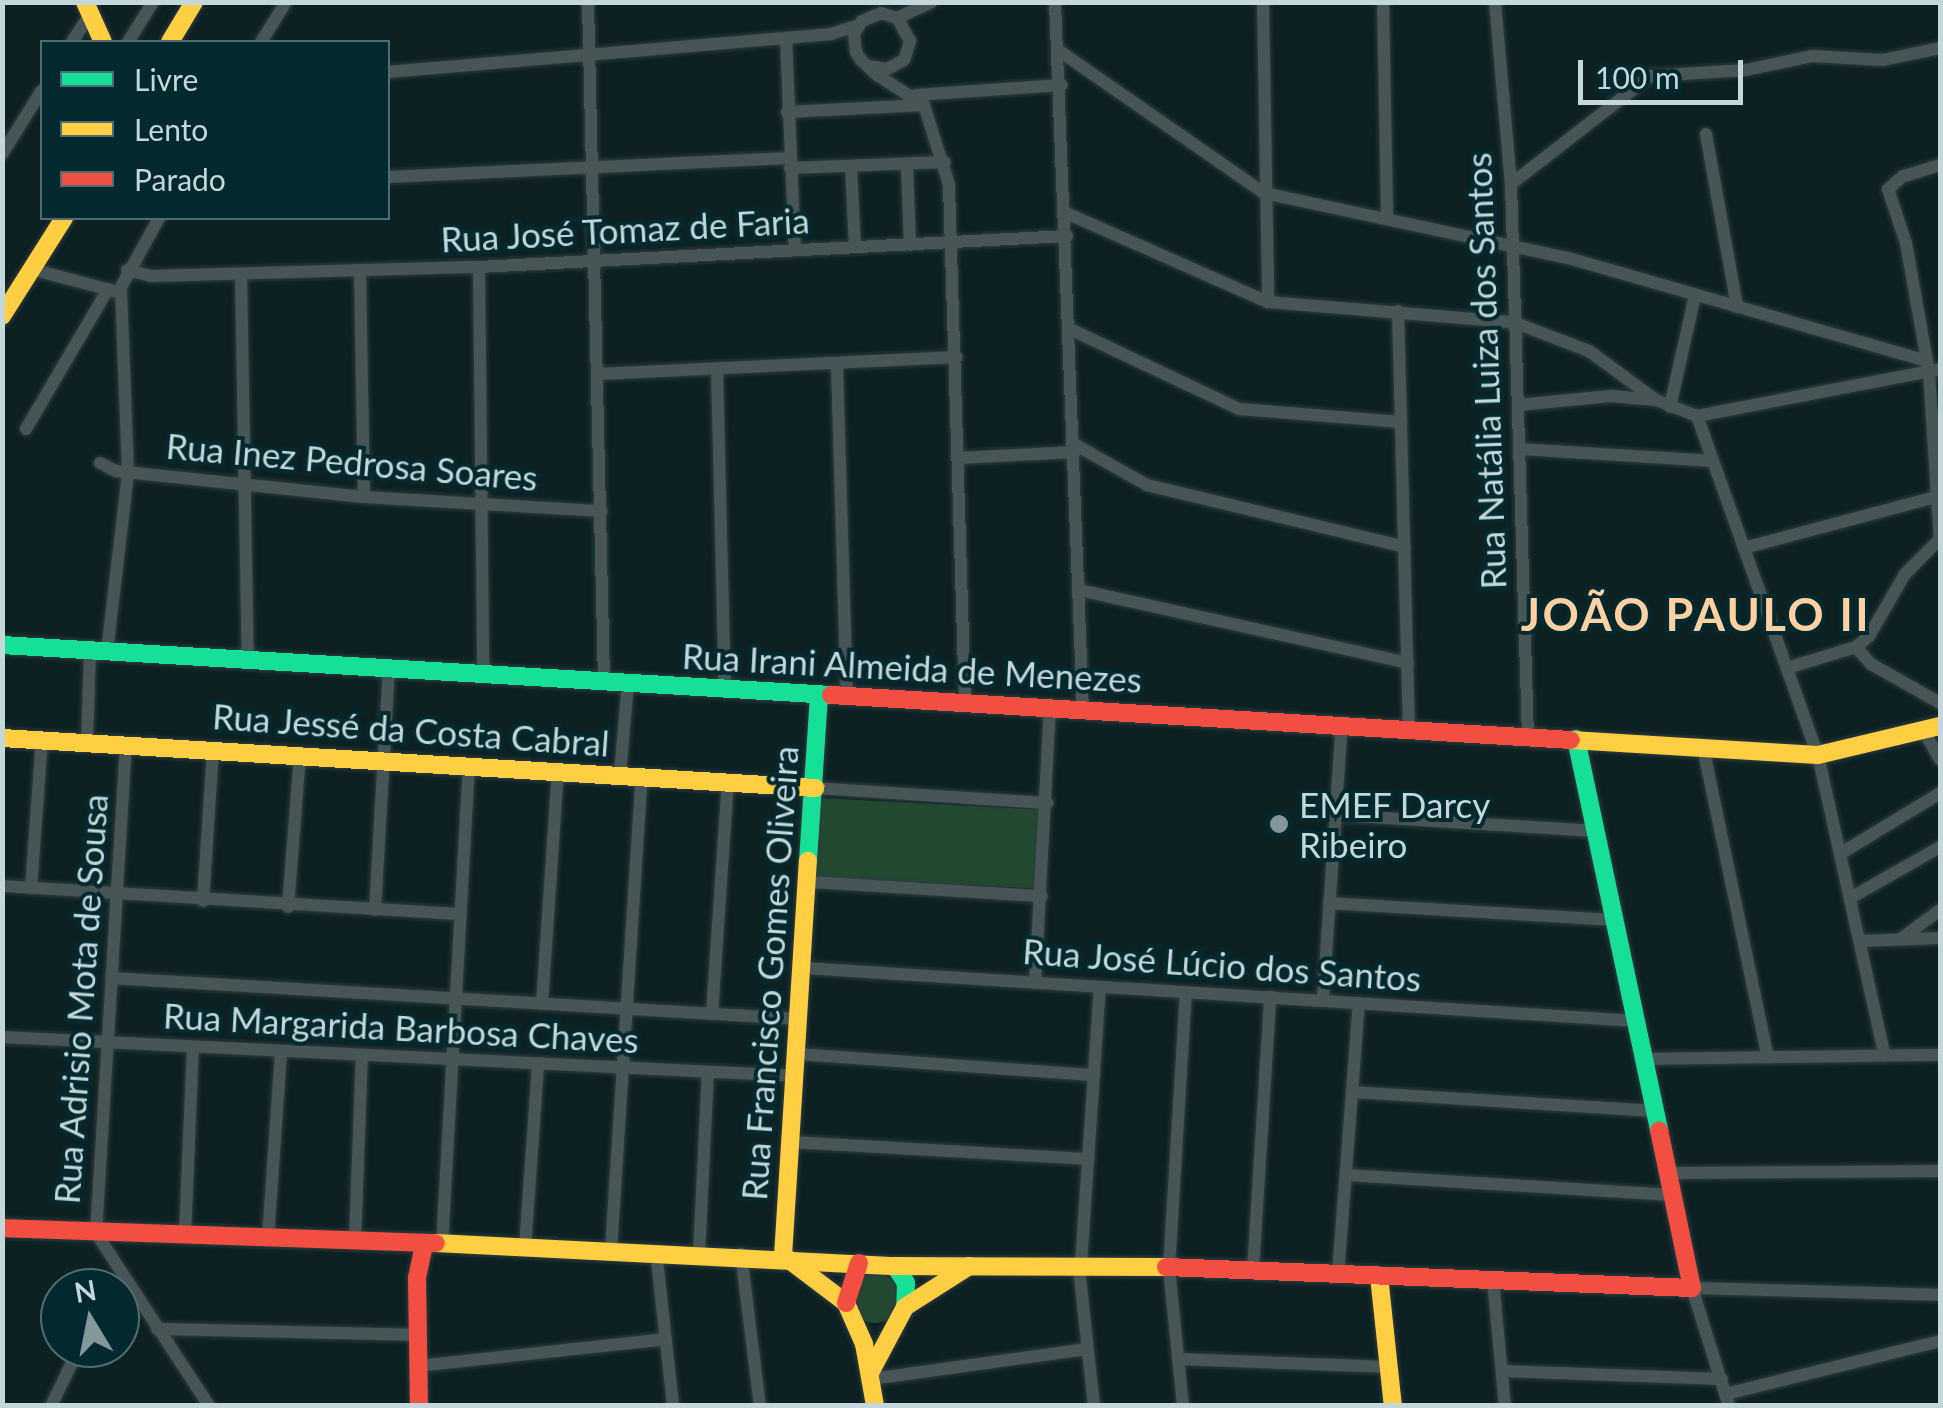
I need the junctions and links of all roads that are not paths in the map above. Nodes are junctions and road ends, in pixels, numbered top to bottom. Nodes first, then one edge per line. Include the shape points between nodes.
1 (153, 2) edge
2 (194, 2) edge
3 (286, 2) edge
4 (588, 2) edge
5 (872, 2) edge
6 (932, 2) edge
7 (1263, 2) edge
8 (1382, 2) edge
9 (1495, 2) edge
10 (1056, 5) edge
11 (88, 8) edge
12 (890, 12) edge
13 (862, 22) junction
14 (831, 34) junction
15 (786, 38) junction
16 (73, 40) edge
17 (103, 40) edge
18 (129, 40) edge
19 (171, 40) edge
20 (262, 40) edge
21 (1940, 48) edge
22 (856, 52) junction
23 (1061, 52) junction
24 (590, 56) junction
25 (904, 60) junction
26 (868, 66) junction
27 (390, 72) edge
28 (1062, 85) junction
29 (40, 93) edge
30 (916, 96) junction
31 (787, 112) junction
32 (1706, 134) dead end
33 (2, 154) edge
34 (945, 162) junction
35 (789, 163) junction
36 (906, 164) junction
37 (852, 166) junction
38 (1940, 166) edge
39 (595, 168) junction
40 (390, 177) edge
41 (1511, 184) junction
42 (1264, 193) junction
43 (1066, 213) junction
44 (1387, 218) junction
45 (63, 220) edge
46 (158, 220) edge
47 (1067, 236) junction
48 (954, 242) junction
49 (910, 245) junction
50 (1512, 245) junction
51 (856, 248) junction
52 (795, 250) junction
53 (597, 260) junction
54 (479, 268) junction
55 (31, 269) junction
56 (127, 270) junction
57 (360, 270) junction
58 (241, 274) junction
59 (114, 291) junction
60 (1695, 294) junction
61 (1268, 302) junction
62 (1737, 307) junction
63 (1398, 311) junction
64 (2, 316) edge
65 (1514, 322) junction
66 (1072, 330) junction
67 (957, 357) junction
68 (837, 365) junction
69 (1932, 367) edge
70 (717, 370) junction
71 (599, 374) junction
72 (1656, 400) junction
73 (1518, 405) junction
74 (1670, 407) junction
75 (1697, 416) junction
76 (1401, 422) junction
77 (26, 429) dead end
78 (1074, 448) junction
79 (1520, 449) junction
80 (958, 458) junction
81 (1713, 460) junction
82 (100, 463) dead end
83 (128, 472) junction
84 (249, 484) junction
85 (364, 497) junction
86 (1936, 497) junction
87 (484, 504) junction
88 (602, 511) junction
89 (1940, 541) edge
90 (1405, 547) junction
91 (1744, 548) junction
92 (1080, 590) junction
93 (2, 645) edge
94 (1856, 647) junction
95 (98, 652) junction
96 (248, 659) junction
97 (1408, 664) junction
98 (389, 667) junction
99 (1787, 668) junction
100 (482, 674) junction
101 (604, 682) junction
102 (628, 683) junction
103 (725, 688) junction
104 (819, 694) junction
105 (848, 696) junction
106 (965, 703) junction
107 (1940, 703) edge
108 (1050, 708) junction
109 (1083, 710) junction
110 (1342, 723) junction
111 (1410, 728) junction
112 (1932, 728) edge
113 (2, 738) edge
114 (1528, 738) junction
115 (42, 739) junction
116 (1576, 740) junction
117 (86, 742) junction
118 (126, 743) junction
119 (1704, 748) junction
120 (213, 749) junction
121 (300, 754) junction
122 (1818, 755) junction
123 (382, 759) junction
124 (1940, 759) edge
125 (469, 764) junction
126 (558, 770) junction
127 (620, 774) junction
128 (642, 776) junction
129 (728, 780) junction
130 (815, 788) junction
131 (1940, 792) edge
132 (1048, 803) junction
133 (1336, 815) junction
134 (1596, 831) junction
135 (1940, 846) edge
136 (1843, 852) junction
137 (810, 882) junction
138 (2, 886) edge
139 (31, 888) junction
140 (116, 892) junction
141 (1042, 896) junction
142 (1852, 897) junction
143 (203, 902) junction
144 (1330, 904) junction
145 (288, 907) junction
146 (375, 910) junction
147 (1940, 910) edge
148 (460, 914) junction
149 (1615, 920) junction
150 (1940, 938) edge
151 (1900, 940) junction
152 (1862, 941) junction
153 (804, 968) junction
154 (111, 978) junction
155 (1035, 982) junction
156 (1100, 988) junction
157 (1186, 993) junction
158 (1270, 997) junction
159 (457, 998) junction
160 (1323, 999) junction
161 (1358, 1002) junction
162 (542, 1004) junction
163 (625, 1009) junction
164 (712, 1014) junction
165 (800, 1019) junction
166 (1636, 1021) junction
167 (2, 1036) edge
168 (106, 1044) junction
169 (193, 1048) junction
170 (280, 1052) junction
171 (798, 1054) junction
172 (1940, 1055) edge
173 (362, 1056) junction
174 (1768, 1056) junction
175 (1884, 1056) junction
176 (452, 1060) junction
177 (1644, 1060) junction
178 (538, 1064) junction
179 (622, 1068) junction
180 (708, 1072) junction
181 (1094, 1074) junction
182 (797, 1076) junction
183 (1352, 1092) junction
184 (1656, 1111) junction
185 (793, 1142) junction
186 (1089, 1159) junction
187 (1940, 1171) edge
188 (1668, 1173) junction
189 (1346, 1175) junction
190 (1672, 1194) junction
191 (2, 1228) edge
192 (96, 1233) junction
193 (185, 1234) junction
194 (268, 1238) junction
195 (355, 1242) junction
196 (433, 1245) junction
197 (525, 1247) junction
198 (611, 1250) junction
199 (656, 1251) junction
200 (698, 1254) junction
201 (741, 1254) junction
202 (783, 1256) junction
203 (976, 1262) junction
204 (859, 1264) junction
205 (1083, 1264) junction
206 (896, 1266) junction
207 (112, 1268) edge
208 (1169, 1268) junction
209 (1254, 1271) junction
210 (1338, 1274) junction
211 (1379, 1276) junction
212 (1493, 1280) junction
213 (1692, 1288) junction
214 (1940, 1295) edge
215 (905, 1307) junction
216 (140, 1309) edge
217 (850, 1312) junction
218 (894, 1324) junction
219 (157, 1329) junction
220 (417, 1335) junction
221 (666, 1338) junction
222 (1940, 1341) edge
223 (1087, 1349) junction
224 (1178, 1358) junction
225 (418, 1366) junction
226 (1390, 1367) junction
227 (69, 1368) edge
228 (1502, 1371) junction
229 (871, 1375) junction
230 (1726, 1393) edge
231 (51, 1406) edge
232 (210, 1406) edge
233 (419, 1406) edge
234 (673, 1406) edge
235 (760, 1406) edge
236 (875, 1406) edge
237 (1094, 1406) edge
238 (1183, 1406) edge
239 (1393, 1406) edge
240 (1506, 1406) edge

1 - 18 street
2 - 19 street
3 - 20 street
4 - 24 street
5 - 13 street
6 - 12 street
7 - 42 street
8 - 44 street
9 - 41 street, Rua Natália Luiza dos Santos
10 - 23 street
11 - 16 street
11 - 17 street
12 - 13 street
12 - 25 street via 910,41
13 - 14 street
13 - 22 street
14 - 15 street
14 - 22 street
15 - 24 street
15 - 31 street
21 - 41 street via 1883,60 1833,55 1650,76
22 - 26 street
23 - 28 street
23 - 42 street
24 - 27 street
24 - 39 street
25 - 26 street via 887,69
25 - 30 street
26 - 30 street
28 - 30 street
28 - 43 street
29 - 33 street
30 - 31 street
30 - 34 street
31 - 35 street
32 - 62 street
34 - 36 street
34 - 48 street
35 - 37 street
35 - 39 street
35 - 52 street
36 - 37 street
36 - 49 street
37 - 51 street
38 - 69 street via 1903,176 1888,189
39 - 40 street
39 - 53 street
41 - 50 street, Rua Natália Luiza dos Santos
42 - 44 street
42 - 61 street
43 - 47 street
43 - 61 street
44 - 50 street
45 - 55 street
46 - 56 street
47 - 48 street, Rua José Tomaz de Faria
47 - 66 street
48 - 49 street, Rua José Tomaz de Faria
48 - 67 street
49 - 51 street, Rua José Tomaz de Faria
50 - 60 street
50 - 65 street, Rua Natália Luiza dos Santos
51 - 52 street, Rua José Tomaz de Faria
52 - 53 street, Rua José Tomaz de Faria
53 - 54 street, Rua José Tomaz de Faria
53 - 71 street
54 - 57 street, Rua José Tomaz de Faria
54 - 87 street
55 - 59 street
55 - 64 street
56 - 58 street, Rua José Tomaz de Faria
56 - 59 street
57 - 58 street, Rua José Tomaz de Faria
57 - 85 street
58 - 84 street
59 - 77 street
59 - 83 street
60 - 62 street
60 - 74 street
61 - 63 street
62 - 69 street
63 - 65 street
63 - 76 street
65 - 72 street via 1588,351
65 - 73 street, Rua Natália Luiza dos Santos
66 - 76 street via 1240,409
66 - 78 street
67 - 68 street
67 - 80 street
68 - 70 street
68 - 105 street
69 - 75 street
69 - 86 street
70 - 71 street
70 - 103 street
71 - 88 street
72 - 73 street via 1611,396
72 - 74 street
73 - 79 street, Rua Natália Luiza dos Santos
74 - 75 street
75 - 81 street
76 - 90 street
78 - 80 street
78 - 90 street via 1147,486
78 - 92 street
79 - 81 street
79 - 114 street, Rua Natália Luiza dos Santos
80 - 106 street
81 - 91 street
82 - 83 street, Rua Inez Pedrosa Soares
83 - 84 street, Rua Inez Pedrosa Soares
83 - 95 street
84 - 85 street, Rua Inez Pedrosa Soares
84 - 96 street
85 - 87 street, Rua Inez Pedrosa Soares
86 - 89 street
86 - 91 street
87 - 88 street, Rua Inez Pedrosa Soares
87 - 100 street
88 - 101 street
89 - 94 street via 1905,574 1880,622
90 - 97 street
91 - 99 street
92 - 97 street
92 - 109 street
93 - 95 street, Rua Irani Almeida de Menezes
94 - 99 street
94 - 107 street via 1871,664
95 - 96 street, Rua Irani Almeida de Menezes
95 - 117 street
96 - 98 street, Rua Irani Almeida de Menezes
97 - 111 street
98 - 100 street, Rua Irani Almeida de Menezes
98 - 123 street
99 - 122 street
100 - 101 street, Rua Irani Almeida de Menezes
101 - 102 street, Rua Irani Almeida de Menezes
102 - 103 street, Rua Irani Almeida de Menezes
102 - 127 street
103 - 104 street, Rua Irani Almeida de Menezes
104 - 105 street, Rua Irani Almeida de Menezes
104 - 130 street, Rua Francisco Gomes Oliveira
105 - 106 street, Rua Irani Almeida de Menezes
106 - 108 street, Rua Irani Almeida de Menezes
108 - 109 street, Rua Irani Almeida de Menezes
108 - 132 street
109 - 110 street, Rua Irani Almeida de Menezes
110 - 111 street, Rua Irani Almeida de Menezes
110 - 133 street
111 - 114 street, Rua Irani Almeida de Menezes
112 - 122 street, Rua Irani Almeida de Menezes
112 - 124 street
113 - 115 street, Rua Jessé da Costa Cabral
114 - 116 street, Rua Irani Almeida de Menezes
115 - 117 street, Rua Jessé da Costa Cabral
115 - 139 street
116 - 119 street, Rua Irani Almeida de Menezes
116 - 134 street
117 - 118 street, Rua Jessé da Costa Cabral
118 - 120 street, Rua Jessé da Costa Cabral
118 - 140 street, Rua Adrisio Mota de Sousa
119 - 122 street, Rua Irani Almeida de Menezes
119 - 174 street
120 - 121 street, Rua Jessé da Costa Cabral
120 - 143 street
121 - 123 street, Rua Jessé da Costa Cabral
121 - 145 street
122 - 136 street
123 - 125 street, Rua Jessé da Costa Cabral
123 - 146 street
125 - 126 street, Rua Jessé da Costa Cabral
125 - 148 street
126 - 127 street, Rua Jessé da Costa Cabral
126 - 162 street
127 - 128 street, Rua Jessé da Costa Cabral
128 - 129 street, Rua Jessé da Costa Cabral
128 - 163 street
129 - 130 street, Rua Jessé da Costa Cabral
129 - 164 street
130 - 132 street
130 - 137 street, Rua Francisco Gomes Oliveira
131 - 136 street
132 - 141 street
133 - 134 street
133 - 144 street
134 - 149 street
135 - 142 street
136 - 142 street
137 - 141 street
137 - 153 street, Rua Francisco Gomes Oliveira
138 - 139 street
139 - 140 street
140 - 143 street
140 - 154 street, Rua Adrisio Mota de Sousa
141 - 155 street
142 - 152 street
143 - 145 street
144 - 149 street
144 - 160 street
145 - 146 street
146 - 148 street
147 - 151 street
148 - 159 street
149 - 166 street
150 - 151 street
151 - 152 street
152 - 175 street
153 - 155 street, Rua José Lúcio dos Santos
153 - 165 street, Rua Francisco Gomes Oliveira
154 - 159 street, Rua Margarida Barbosa Chaves
154 - 168 street, Rua Adrisio Mota de Sousa
155 - 156 street, Rua José Lúcio dos Santos
156 - 157 street, Rua José Lúcio dos Santos
156 - 181 street
157 - 158 street, Rua José Lúcio dos Santos
157 - 208 street
158 - 160 street, Rua José Lúcio dos Santos
158 - 209 street
159 - 162 street, Rua Margarida Barbosa Chaves
159 - 176 street
160 - 161 street, Rua José Lúcio dos Santos
161 - 166 street, Rua José Lúcio dos Santos
161 - 183 street
162 - 163 street, Rua Margarida Barbosa Chaves
163 - 164 street, Rua Margarida Barbosa Chaves
163 - 179 street
164 - 165 street, Rua Margarida Barbosa Chaves
165 - 171 street, Rua Francisco Gomes Oliveira
166 - 177 street
167 - 168 street, Rua Margarida Barbosa Chaves
168 - 169 street, Rua Margarida Barbosa Chaves
168 - 192 street, Rua Adrisio Mota de Sousa
169 - 170 street, Rua Margarida Barbosa Chaves
169 - 193 street
170 - 173 street, Rua Margarida Barbosa Chaves
170 - 194 street
171 - 181 street
171 - 182 street, Rua Francisco Gomes Oliveira
172 - 175 street
173 - 176 street, Rua Margarida Barbosa Chaves
173 - 195 street
174 - 175 street
174 - 177 street
176 - 178 street, Rua Margarida Barbosa Chaves
176 - 196 street
177 - 184 street
178 - 179 street, Rua Margarida Barbosa Chaves
178 - 197 street
179 - 180 street, Rua Margarida Barbosa Chaves
179 - 198 street
180 - 182 street, Rua Margarida Barbosa Chaves
180 - 200 street
181 - 186 street
182 - 185 street, Rua Francisco Gomes Oliveira
183 - 184 street
183 - 189 street
184 - 188 street
185 - 186 street
185 - 202 street, Rua Francisco Gomes Oliveira
186 - 205 street
187 - 188 street
188 - 190 street
189 - 190 street
189 - 210 street
190 - 213 street
191 - 192 street
192 - 193 street
192 - 207 street, Rua Adrisio Mota de Sousa
193 - 194 street
194 - 195 street
195 - 196 street
196 - 197 street
196 - 220 street
197 - 198 street
198 - 199 street
199 - 200 street
199 - 221 street
200 - 201 street
201 - 202 street
201 - 235 street
202 - 204 street
202 - 217 street
203 - 205 street
203 - 206 street
203 - 215 street
204 - 206 street
204 - 217 street
205 - 208 street
205 - 223 street
206 - 215 street via 906,1283
208 - 209 street
208 - 224 street
209 - 210 street
210 - 211 street
211 - 212 street
211 - 226 street
212 - 213 street
212 - 228 street
213 - 214 street
213 - 230 street
215 - 218 street
216 - 219 street, Rua Adrisio Mota de Sousa
217 - 218 street
217 - 229 street
218 - 229 street
219 - 220 street
219 - 232 street, Rua Adrisio Mota de Sousa
220 - 225 street
221 - 225 street
221 - 234 street
222 - 230 street
223 - 229 street
223 - 237 street
224 - 226 street
224 - 238 street
225 - 233 street
226 - 239 street
227 - 231 street
228 - 230 street
228 - 240 street
229 - 236 street

